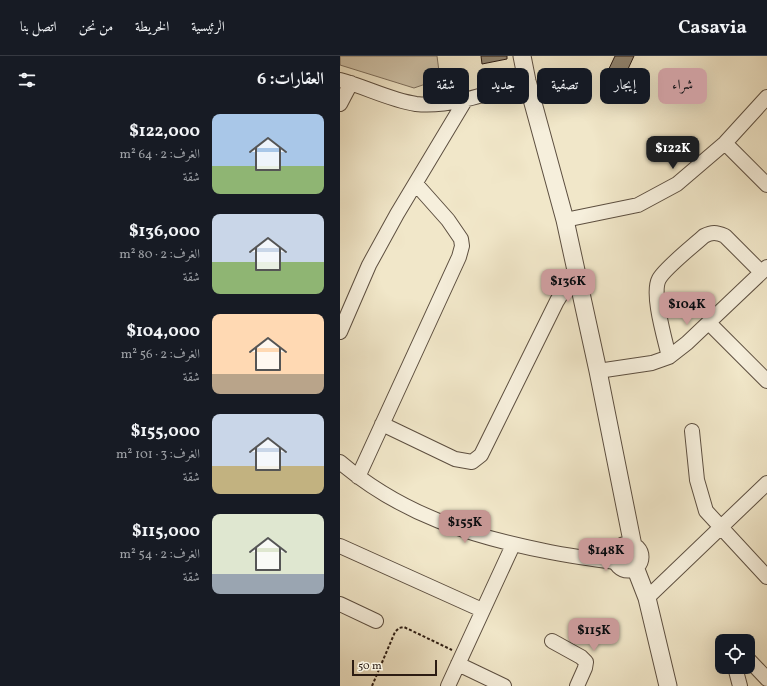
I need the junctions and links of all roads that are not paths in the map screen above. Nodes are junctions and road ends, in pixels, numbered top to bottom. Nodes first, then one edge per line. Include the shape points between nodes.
1 (522, 56) edge
2 (524, 68) edge
3 (345, 81) edge
4 (529, 89) edge
5 (767, 97) edge
6 (340, 104) edge
7 (423, 104) edge
8 (463, 104) edge
9 (724, 143) junction
10 (416, 184) junction
11 (767, 185) edge
12 (565, 220) junction
13 (764, 269) edge
14 (576, 270) junction
15 (709, 322) junction
16 (340, 332) edge
17 (669, 357) junction
18 (598, 371) junction
19 (767, 381) edge
20 (382, 424) junction
21 (692, 431) dead end
22 (340, 462) edge
23 (358, 478) junction
24 (767, 484) edge
25 (720, 528) junction
26 (513, 544) junction
27 (633, 546) junction
28 (341, 550) edge
29 (616, 562) junction
30 (635, 567) junction
31 (767, 577) edge
32 (648, 598) junction
33 (340, 604) edge
34 (482, 610) junction
35 (376, 621) dead end
36 (552, 641) dead end
37 (460, 660) junction
38 (755, 666) edge
39 (737, 674) edge
40 (767, 679) edge
41 (448, 686) edge
42 (504, 686) edge
43 (577, 686) edge
44 (668, 686) edge
45 (740, 686) edge

1 - 2 street
3 - 6 street
3 - 7 street via 392,98
4 - 12 street
5 - 9 street
8 - 10 street
9 - 11 street
9 - 12 street via 677,184 638,205
10 - 16 street via 368,265
10 - 20 street via 448,220 461,239 462,246
12 - 14 street
13 - 15 street
13 - 17 street via 724,236 711,232 664,272 657,284 656,297
14 - 18 street
14 - 20 street via 557,301 481,456 472,462 455,459
15 - 17 street
15 - 19 street
17 - 18 street via 652,363
18 - 27 street
20 - 23 street
21 - 25 street via 697,480 702,499 706,511
22 - 23 street
23 - 26 street via 397,502 446,525
24 - 25 street
25 - 31 street
25 - 32 street
26 - 29 street
26 - 34 street
27 - 29 street via 621,547 615,556
27 - 30 street via 640,556
28 - 34 street
29 - 30 street via 624,569
30 - 32 street
32 - 44 street
33 - 35 street
34 - 37 street
36 - 43 street via 586,662
37 - 41 street
37 - 42 street
38 - 40 street
39 - 45 street

